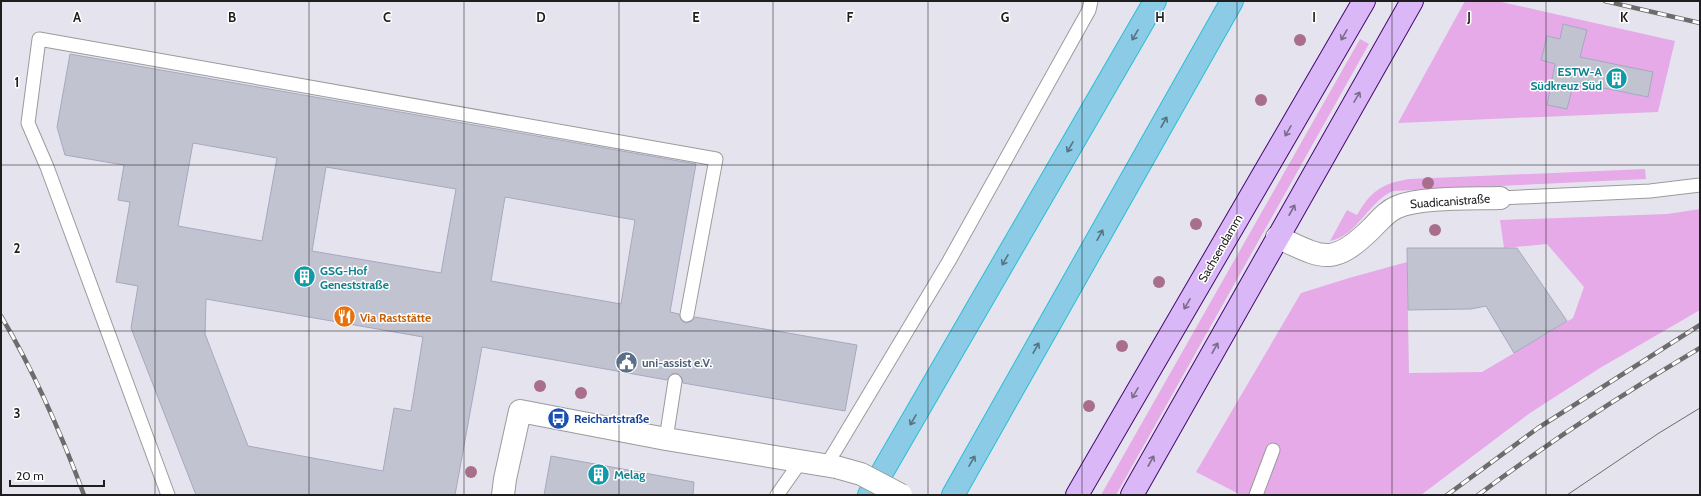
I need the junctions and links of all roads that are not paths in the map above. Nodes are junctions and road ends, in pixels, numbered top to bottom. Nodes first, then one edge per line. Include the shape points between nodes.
1 (1091, 1) edge
2 (1155, 1) edge
3 (1232, 1) edge
4 (1364, 1) edge
5 (1412, 1) edge
6 (1700, 185) edge
7 (1500, 198) joint
8 (1278, 237) junction
9 (687, 315) dead end
10 (675, 381) dead end
11 (666, 439) junction
12 (1273, 450) dead end
13 (801, 461) junction
14 (831, 466) junction
15 (168, 495) edge
16 (503, 495) edge
17 (777, 495) edge
18 (869, 495) edge
19 (901, 495) edge
20 (953, 495) edge
21 (1077, 495) edge
22 (1132, 495) edge
23 (1256, 495) edge

1 - 14 lane via 1089,10 949,261
2 -> 18 highway
20 -> 3 highway
4 -> 21 main road, Sachsendamm
8 -> 5 main road
6 - 7 lane via 1650,192
7 - 8 street, Suadicanistraße via 1427,201 1395,208 1355,244 1337,255 1320,256
22 -> 8 main road
9 - 15 lane via 716,159 39,39 28,123 50,174
10 - 11 lane
11 - 13 street
11 - 16 street via 520,411
12 - 23 lane
13 - 14 street
13 - 17 lane
14 - 19 street, bridge via 861,474

